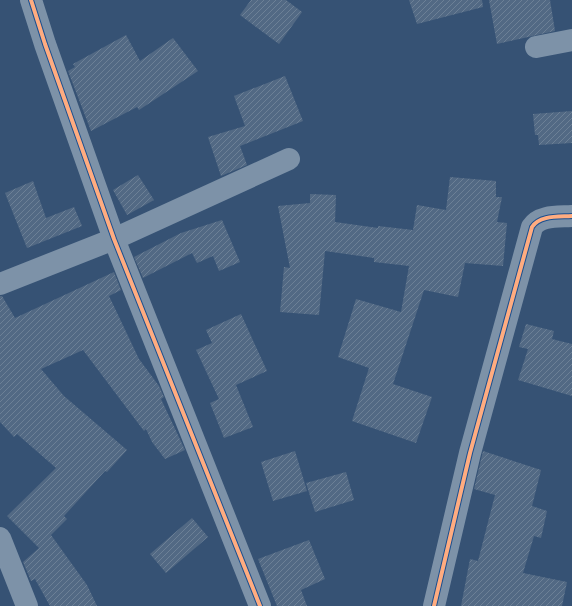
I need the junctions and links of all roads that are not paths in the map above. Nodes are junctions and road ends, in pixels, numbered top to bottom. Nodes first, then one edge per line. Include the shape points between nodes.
1 (32, 0) edge
2 (572, 40) edge
3 (536, 47) dead end
4 (289, 159) dead end
5 (572, 216) edge
6 (114, 239) junction
7 (0, 284) edge
8 (0, 538) edge
9 (27, 606) edge
10 (260, 606) edge
11 (434, 606) edge

1 - 6 street
2 - 3 street
4 - 6 street
5 - 11 street via 543,219 536,221 532,227 470,453
6 - 7 street
6 - 10 street
8 - 9 street

